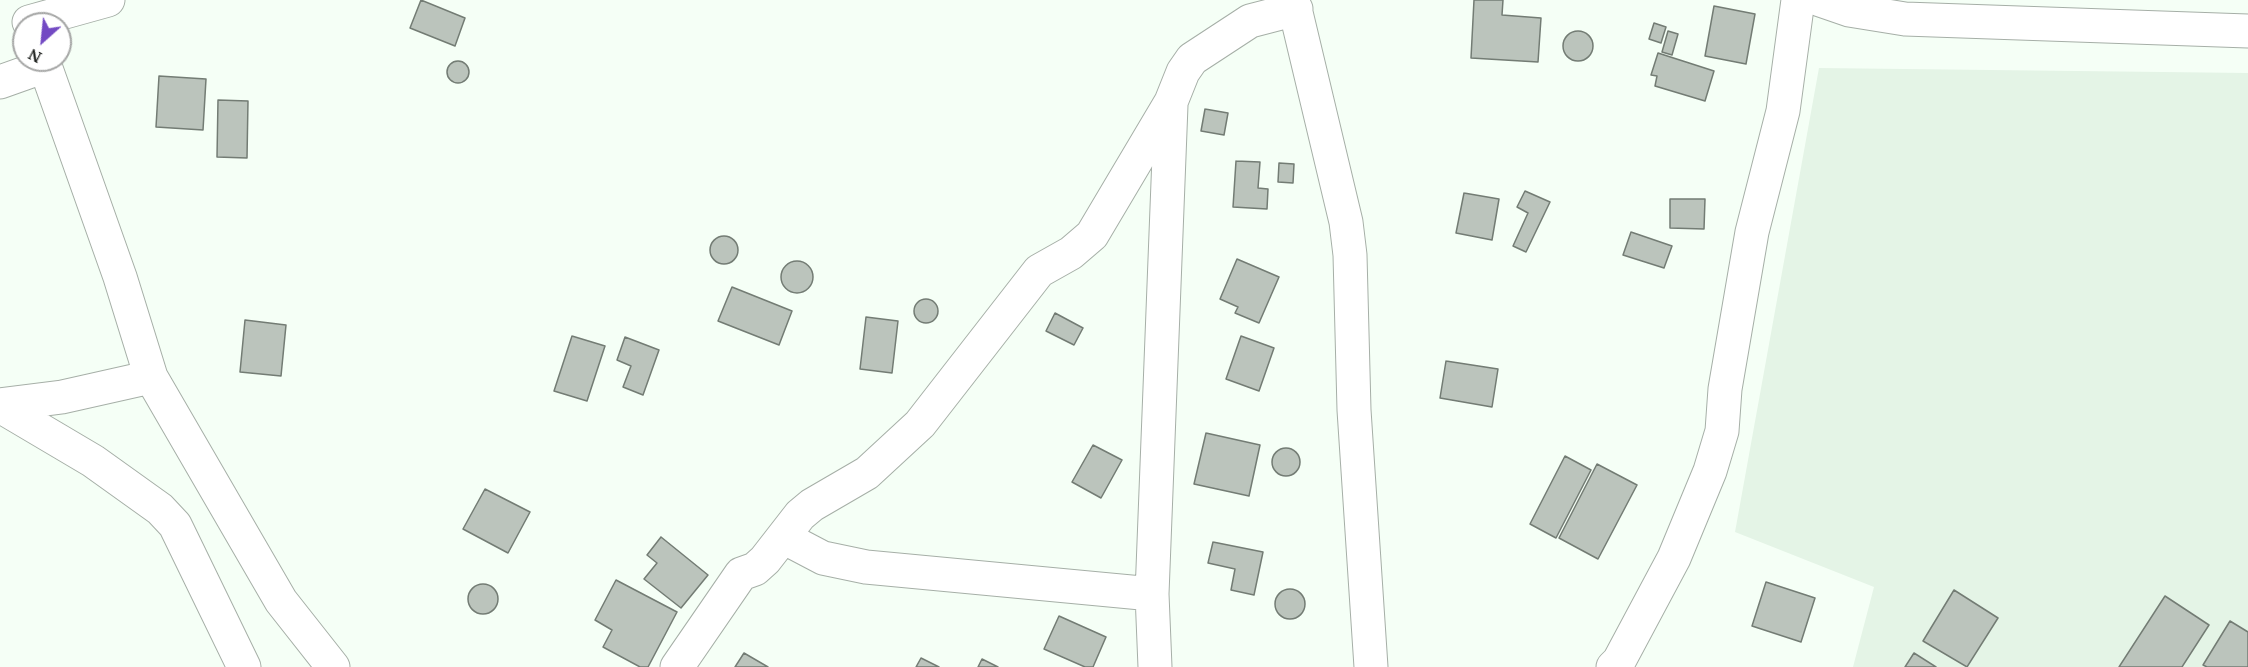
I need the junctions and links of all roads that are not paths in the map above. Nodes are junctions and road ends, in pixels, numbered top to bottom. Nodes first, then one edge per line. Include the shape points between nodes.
1 (108, 0) edge
2 (1798, 0) edge
3 (1820, 0) edge
4 (1294, 4) edge
5 (42, 12) edge
6 (2248, 31) edge
7 (23, 72) edge
8 (47, 72) edge
9 (0, 82) edge
10 (1171, 102) junction
11 (151, 377) junction
12 (0, 406) edge
13 (783, 537) junction
14 (1152, 594) junction
15 (244, 667) edge
16 (333, 667) edge
17 (676, 667) edge
18 (1155, 667) edge
19 (1371, 667) edge
20 (1613, 667) edge

1 - 5 street
2 - 20 street via 1783,111 1752,232 1725,389 1722,431 1674,558
3 - 6 street via 1849,10 1905,19
4 - 10 street via 1250,21 1192,58
4 - 19 street via 1346,222 1350,255 1354,410
7 - 9 street
8 - 11 street
10 - 13 street via 1092,235 1071,253 1039,271 920,424 867,473 800,514
10 - 14 street
11 - 12 street
11 - 16 street via 281,601
12 - 15 street via 93,461 160,509 175,525
13 - 14 street via 823,558 867,567
13 - 17 street via 761,565 741,574
14 - 18 street

